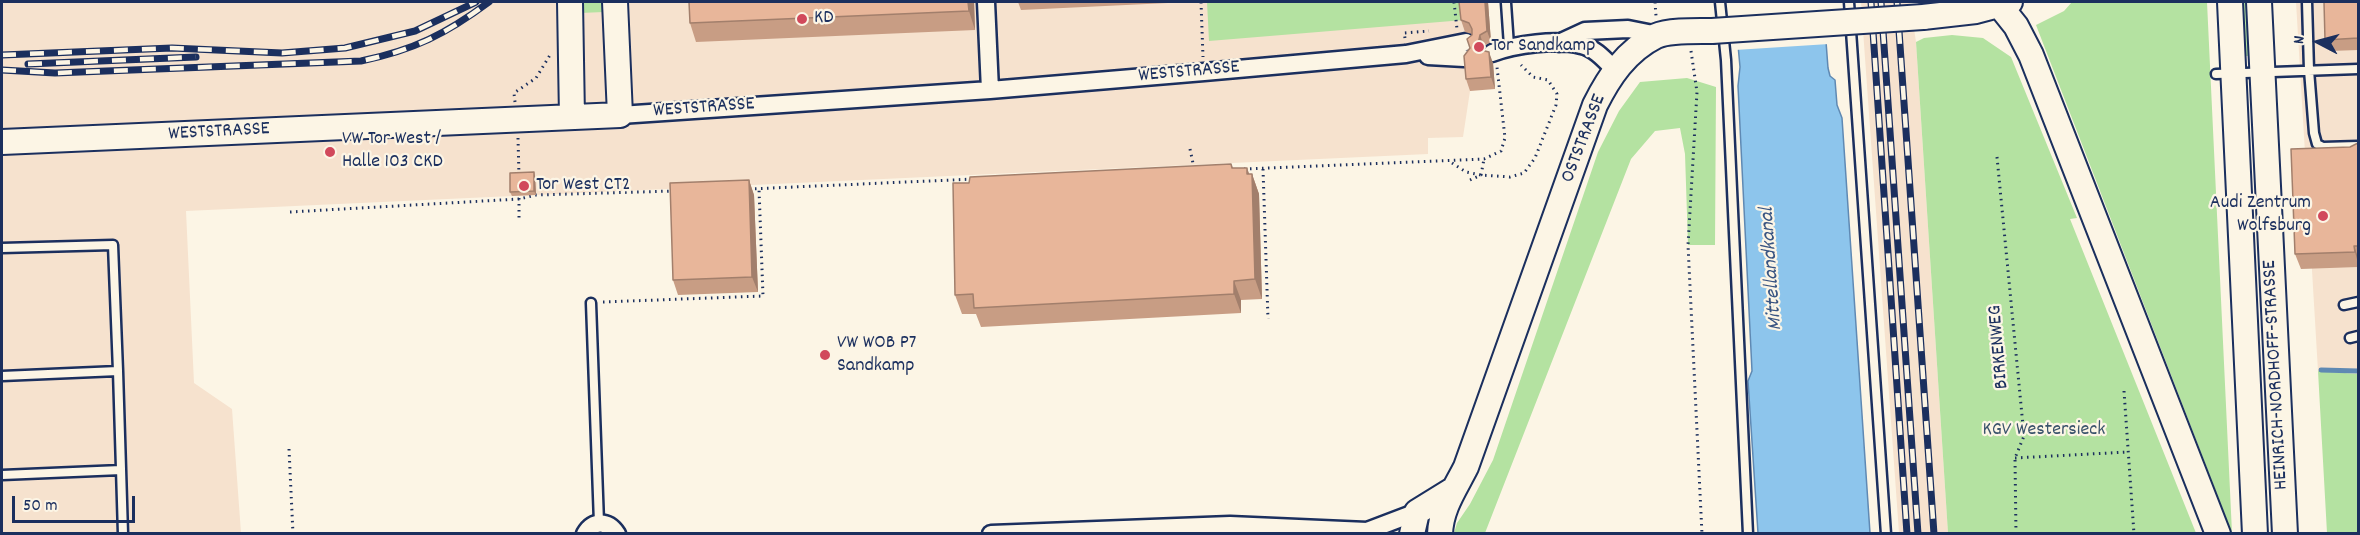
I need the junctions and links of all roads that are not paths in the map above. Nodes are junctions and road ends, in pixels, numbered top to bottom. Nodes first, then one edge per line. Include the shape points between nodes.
1 (570, 2) edge
2 (615, 2) edge
3 (986, 2) edge
4 (1720, 2) edge
5 (1849, 2) edge
6 (2230, 2) edge
7 (2259, 2) edge
8 (2307, 2) edge
9 (1506, 3) edge
10 (2005, 4) edge
11 (1658, 35) junction
12 (1558, 43) junction
13 (1509, 46) junction
14 (1464, 48) road end
15 (1493, 54) road end
16 (2358, 69) edge
17 (1615, 70) junction
18 (2309, 70) junction
19 (2262, 72) junction
20 (2225, 73) junction
21 (990, 90) junction
22 (620, 115) junction
23 (572, 117) junction
24 (2, 142) edge
25 (2358, 146) edge
26 (2, 248) edge
27 (2358, 302) edge
28 (591, 303) road end
29 (2344, 305) dead end
30 (118, 371) junction
31 (2, 376) edge
32 (121, 470) junction
33 (2, 475) edge
34 (1451, 491) junction
35 (598, 523) junction
36 (1414, 523) edge
37 (123, 534) edge
38 (585, 534) edge
39 (617, 534) edge
40 (991, 534) edge
41 (1440, 534) edge
42 (1748, 534) edge
43 (1886, 534) edge
44 (2218, 534) edge
45 (2255, 534) edge
46 (2285, 534) edge

1 - 23 street
2 - 22 street
3 - 21 street
4 - 42 lane
5 - 43 lane
6 - 20 street, HEINRICH-NORDHOFF-STRASSE
7 - 19 street, HEINRICH-NORDHOFF-STRASSE
8 - 18 lane
9 - 13 lane
10 - 11 street, OSTSTRASSE, bridge via 1976,12 1923,17
10 - 44 street via 2031,55
11 - 12 street via 1628,29 1585,31
11 - 17 street, OSTSTRASSE
12 - 13 street
12 - 17 street via 1582,45 1599,54
13 - 15 street
14 - 21 street, WESTSTRASSE
16 - 18 lane
17 - 34 street, OSTSTRASSE via 1595,105 1466,467
18 - 19 lane
18 - 25 lane via 2317,144
19 - 20 lane
19 - 46 street, HEINRICH-NORDHOFF-STRASSE
20 - 45 street, HEINRICH-NORDHOFF-STRASSE
21 - 22 street, WESTSTRASSE
22 - 23 street, WESTSTRASSE
23 - 24 street, WESTSTRASSE
26 - 30 lane via 113,245
27 - 29 lane
28 - 35 lane
30 - 31 lane
30 - 32 lane
32 - 33 lane
32 - 37 lane
34 - 36 street
34 - 41 street
35 - 38 street
35 - 39 street via 609,525
36 - 40 street via 1367,531 1230,525

